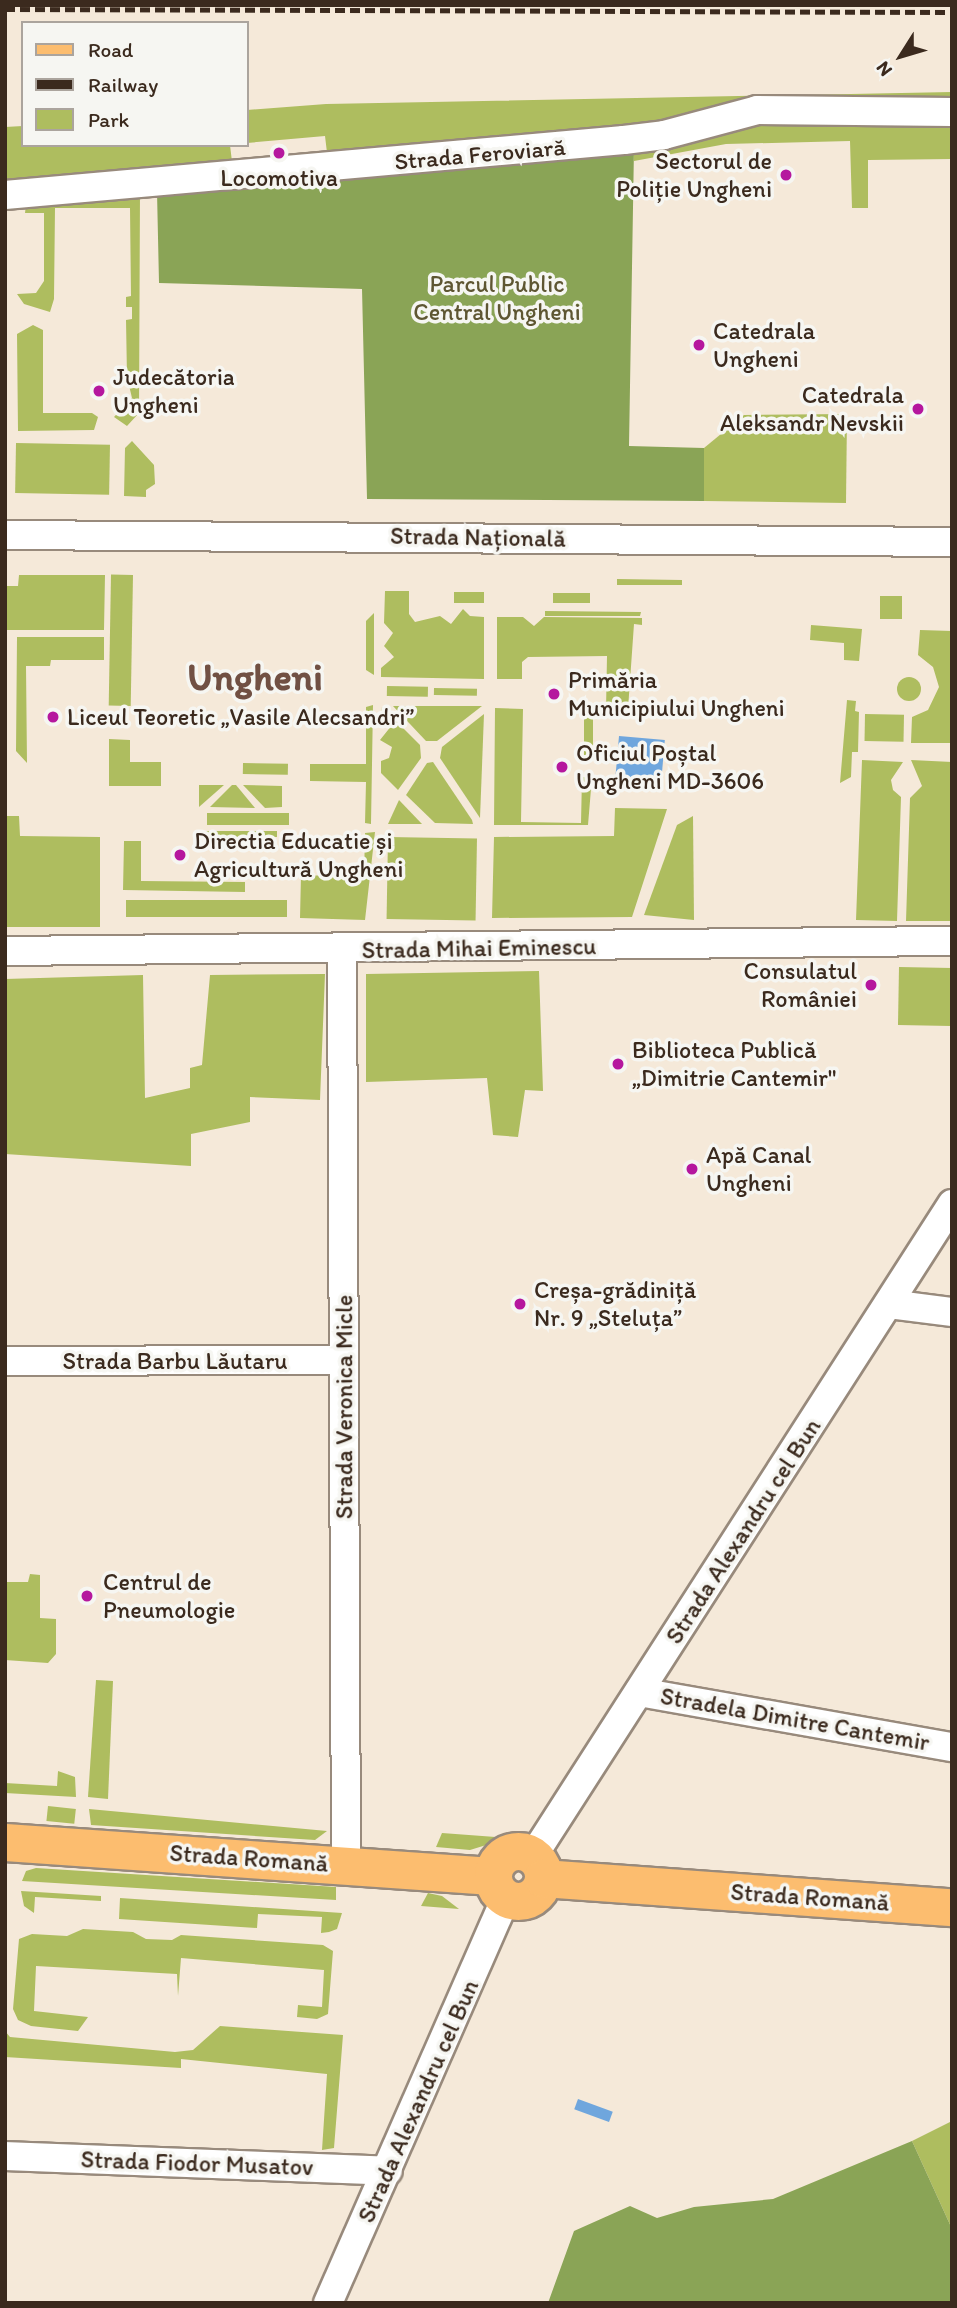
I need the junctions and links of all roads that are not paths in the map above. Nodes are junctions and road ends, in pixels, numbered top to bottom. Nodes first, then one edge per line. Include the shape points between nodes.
1 (952, 112) edge
2 (5, 195) edge
3 (5, 535) edge
4 (952, 542) edge
5 (952, 941) edge
6 (342, 950) junction
7 (5, 951) edge
8 (952, 1204) edge
9 (889, 1304) junction
10 (952, 1311) edge
11 (344, 1360) junction
12 (5, 1361) edge
13 (639, 1692) junction
14 (952, 1746) edge
15 (5, 1842) edge
16 (346, 1865) junction
17 (538, 1867) junction
18 (498, 1888) junction
19 (952, 1907) edge
20 (5, 2155) edge
21 (388, 2171) junction
22 (328, 2303) edge

1 - 2 street, Strada Feroviară via 757,110 664,135 624,140
3 - 4 street, Strada Națională
5 - 6 street, Strada Mihai Eminescu
6 - 7 street, Strada Mihai Eminescu
6 - 11 street, Strada Veronica Micle
8 - 9 street, Strada Alexandru cel Bun
9 - 10 street
9 - 13 street, Strada Alexandru cel Bun
11 - 12 street, Strada Barbu Lăutaru
11 - 16 street, Strada Veronica Micle
13 - 14 street, Stradela Dimitre Cantemir
13 - 17 street, Strada Alexandru cel Bun
15 - 16 main road, Strada Romană
16 - 18 main road, Strada Romană
17 - 18 main road, Strada Romană via 506,1853
17 - 19 main road, Strada Romană
18 - 21 street, Strada Alexandru cel Bun
20 - 21 street, Strada Fiodor Musatov
21 - 22 street, Strada Alexandru cel Bun

